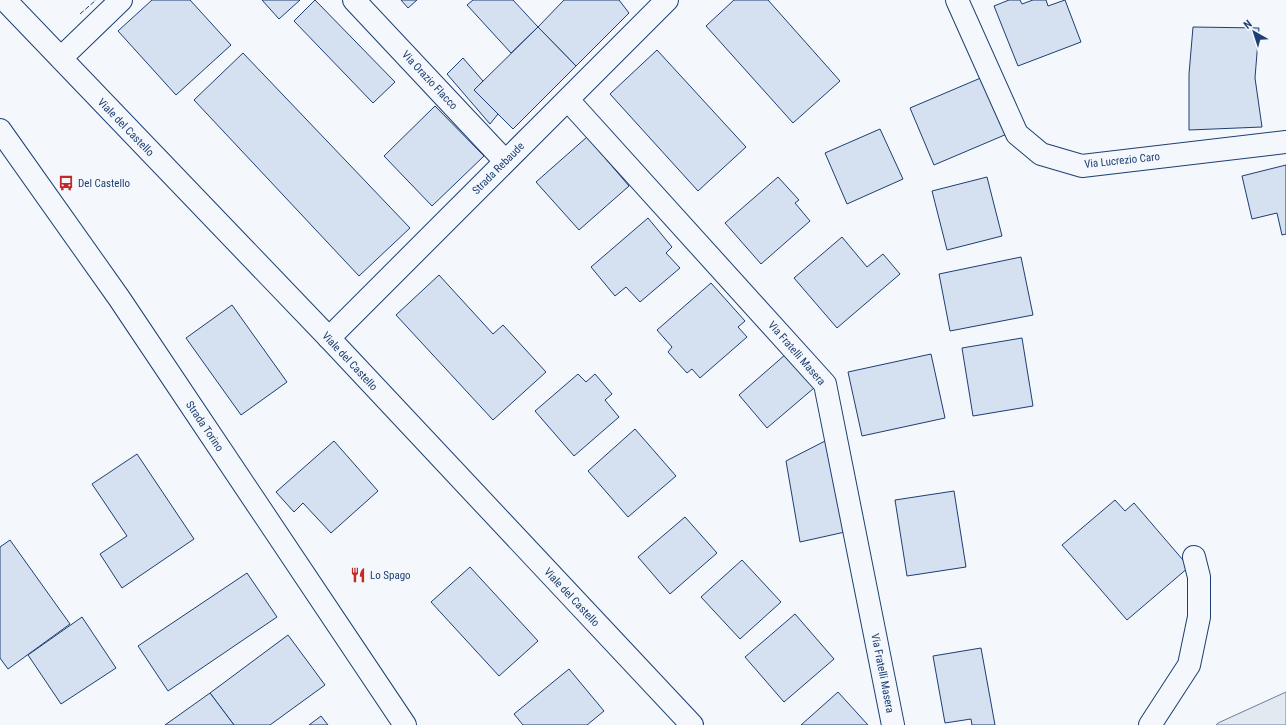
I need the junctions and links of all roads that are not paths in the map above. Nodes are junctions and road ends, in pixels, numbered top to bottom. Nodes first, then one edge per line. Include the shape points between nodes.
1 (5, 0) edge
2 (121, 0) edge
3 (354, 0) edge
4 (957, 0) edge
5 (655, 4) edge
6 (61, 58) junction
7 (568, 100) junction
8 (0, 130) edge
9 (1286, 142) edge
10 (505, 161) junction
11 (329, 338) junction
12 (1194, 557) dead end
13 (405, 725) edge
14 (692, 725) edge
15 (893, 725) edge
16 (1150, 725) edge

1 - 6 street, Viale del Castello
2 - 6 street
3 - 10 street, Via Orazio Flacco
4 - 9 street, Via Lucrezio Caro via 1017,134 1041,154 1082,166
5 - 7 street, Strada Rebaude
6 - 11 street, Viale del Castello
7 - 10 street, Strada Rebaude
7 - 15 street, Via Fratelli Masera via 825,384
8 - 13 street, Strada Torino via 119,298
10 - 11 street, Strada Rebaude
11 - 14 street, Viale del Castello
12 - 16 street via 1199,577 1199,618 1189,665

